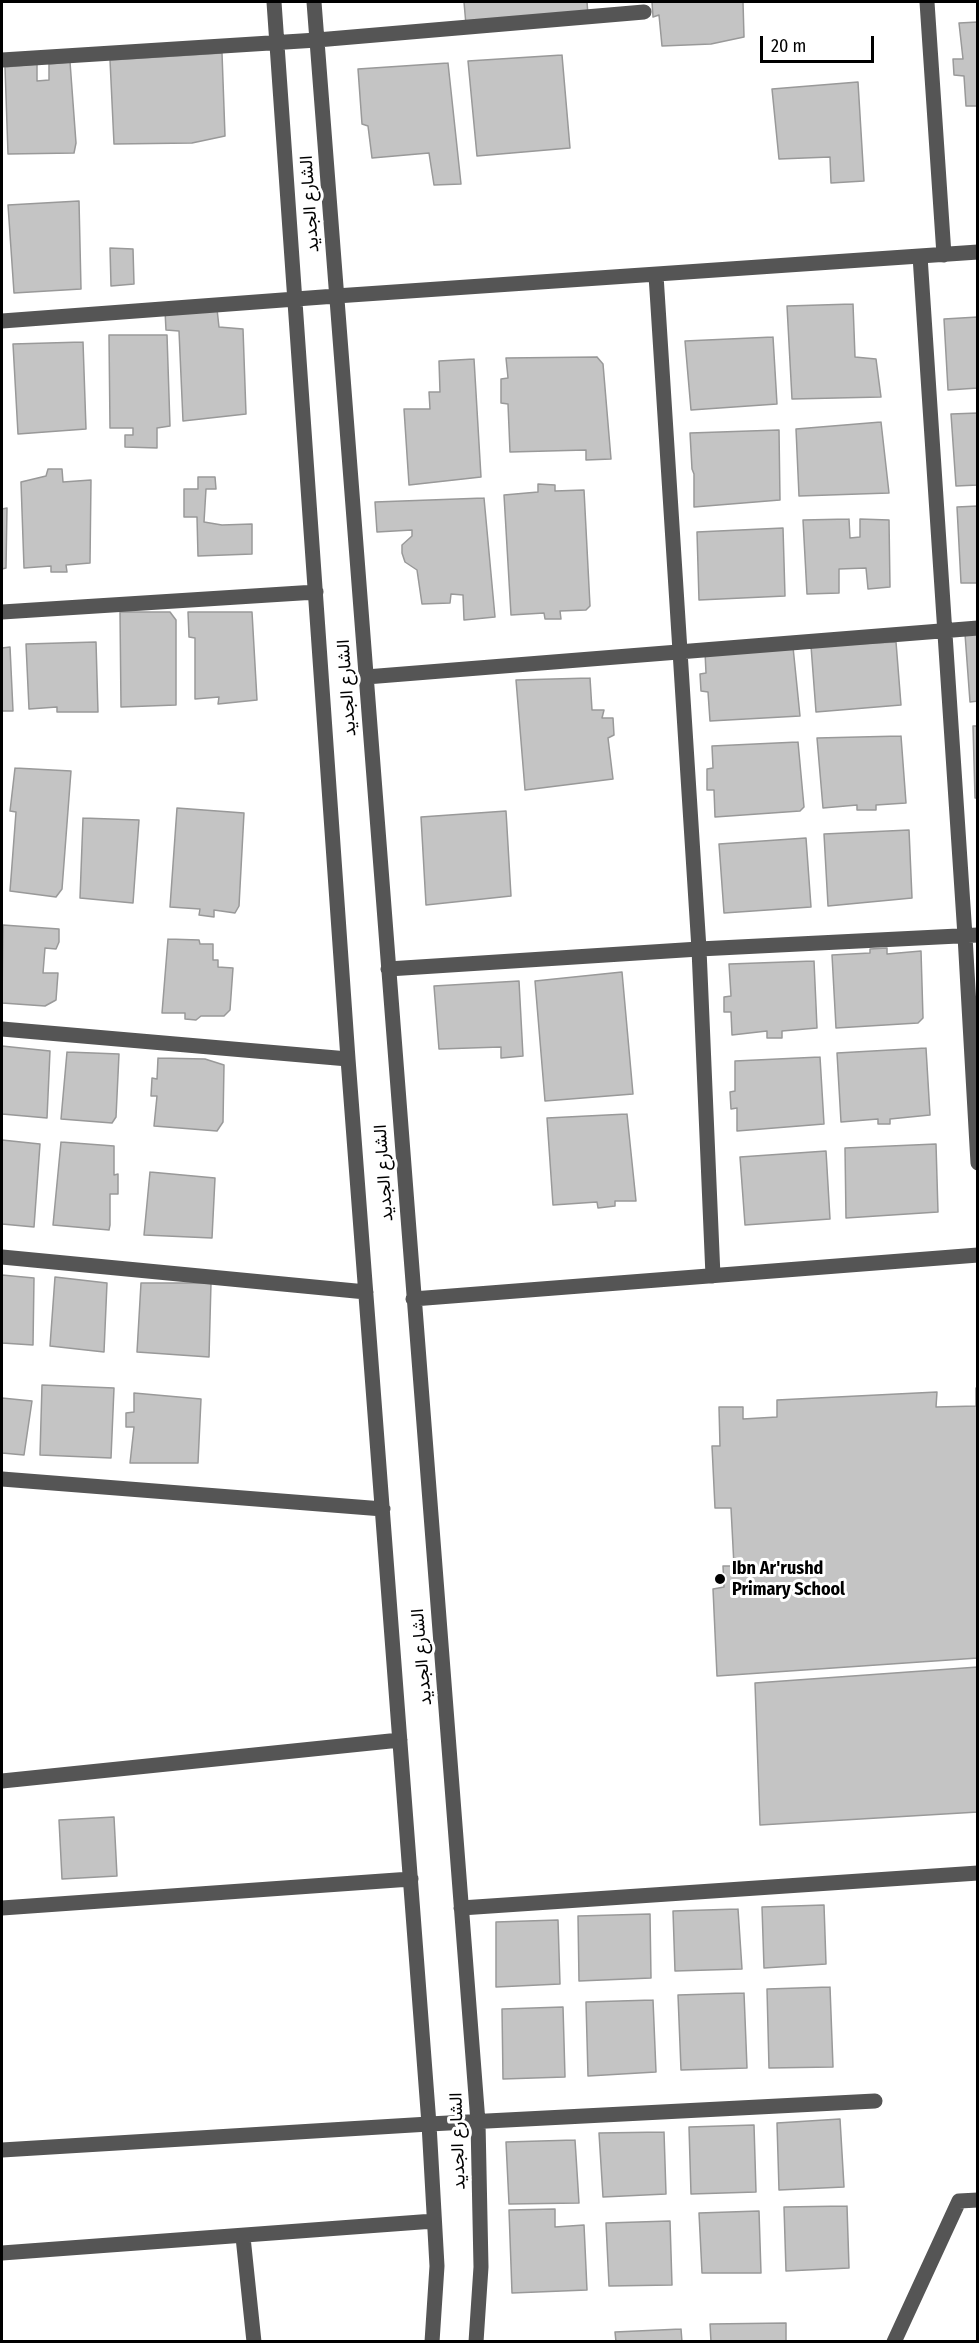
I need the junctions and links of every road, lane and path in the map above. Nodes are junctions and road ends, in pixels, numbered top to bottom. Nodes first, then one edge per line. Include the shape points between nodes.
1 (273, 2) edge
2 (314, 2) edge
3 (927, 2) edge
4 (644, 12) dead end
5 (317, 40) junction
6 (276, 42) junction
7 (2, 60) edge
8 (978, 252) edge
9 (945, 255) junction
10 (920, 256) junction
11 (656, 275) junction
12 (336, 296) junction
13 (295, 300) junction
14 (2, 321) edge
15 (316, 592) junction
16 (2, 612) edge
17 (978, 628) edge
18 (943, 630) junction
19 (680, 652) junction
20 (366, 677) junction
21 (971, 936) edge
22 (699, 949) junction
23 (388, 969) junction
24 (2, 1029) edge
25 (348, 1059) junction
26 (978, 1163) edge
27 (978, 1255) edge
28 (2, 1257) edge
29 (713, 1276) junction
30 (366, 1292) junction
31 (413, 1299) junction
32 (2, 1479) edge
33 (383, 1509) junction
34 (400, 1740) junction
35 (2, 1781) edge
36 (978, 1874) edge
37 (411, 1879) junction
38 (2, 1908) edge
39 (461, 1908) junction
40 (875, 2102) dead end
41 (478, 2122) junction
42 (429, 2124) junction
43 (2, 2150) edge
44 (978, 2200) edge
45 (434, 2222) junction
46 (243, 2237) junction
47 (2, 2253) edge
48 (254, 2342) edge
49 (432, 2342) edge
50 (476, 2342) edge
51 (894, 2342) edge

1 - 6 street, الشارع الجديد
2 - 5 street, الشارع الجديد
3 - 9 street
4 - 5 street
5 - 6 street
5 - 12 street, الشارع الجديد
6 - 7 street
6 - 13 street, الشارع الجديد
8 - 9 street
9 - 10 street
10 - 11 street
10 - 18 street
11 - 12 street
11 - 19 street
12 - 13 street
12 - 20 street, الشارع الجديد
13 - 14 street
13 - 15 street, الشارع الجديد
15 - 16 street
15 - 25 street, الشارع الجديد
17 - 18 street
18 - 19 street
18 - 21 street
19 - 20 street
19 - 22 street
20 - 23 street, الشارع الجديد
21 - 22 street
21 - 26 street
22 - 23 street
22 - 29 street
23 - 31 street, الشارع الجديد
24 - 25 street
25 - 30 street, الشارع الجديد
27 - 29 street
28 - 30 street
29 - 31 street
30 - 33 street, الشارع الجديد
31 - 39 street, الشارع الجديد
32 - 33 street
33 - 34 street, الشارع الجديد
34 - 35 street
34 - 37 street, الشارع الجديد
36 - 39 street
37 - 38 street
37 - 42 street, الشارع الجديد
39 - 41 street, الشارع الجديد
40 - 41 street
41 - 42 street
41 - 50 street, الشارع الجديد via 481,2267
42 - 43 street
42 - 45 street, الشارع الجديد
44 - 51 street via 959,2201
45 - 46 street
45 - 49 street, الشارع الجديد via 437,2266
46 - 47 street
46 - 48 street

